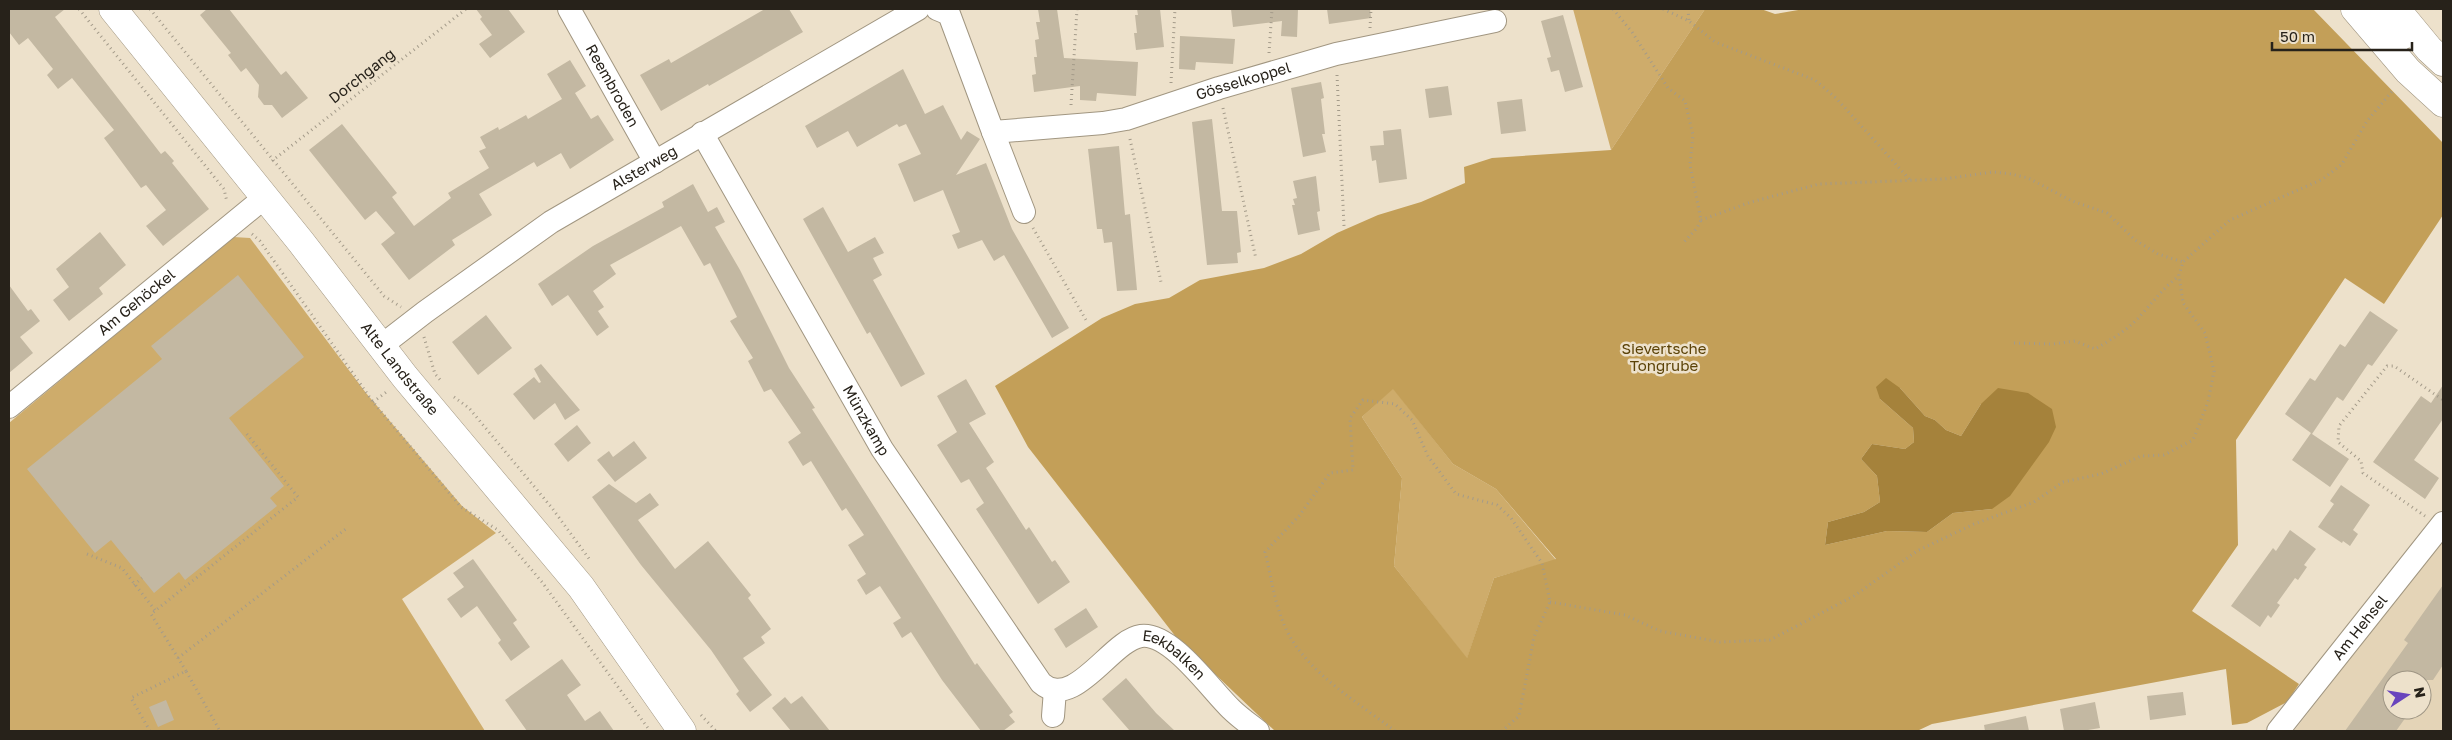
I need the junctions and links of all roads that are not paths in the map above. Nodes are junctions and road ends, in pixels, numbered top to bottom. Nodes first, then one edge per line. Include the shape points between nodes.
1 (113, 9) edge
2 (568, 9) edge
3 (918, 9) edge
4 (937, 9) edge
5 (2355, 9) edge
6 (2380, 9) edge
7 (2396, 9) edge
8 (1495, 21) dead end
9 (2443, 62) edge
10 (2443, 74) edge
11 (2443, 103) edge
12 (993, 132) junction
13 (702, 133) junction
14 (654, 162) junction
15 (264, 198) junction
16 (1024, 212) road end
17 (381, 346) junction
18 (9, 407) edge
19 (2442, 525) edge
20 (1055, 690) junction
21 (1053, 716) dead end
22 (682, 731) edge
23 (1258, 731) edge
24 (2278, 731) edge

1 - 15 main road, Alte Landstraße
2 - 14 street, Reembroden
3 - 13 street, Alsterweg
4 - 12 street via 949,14
5 - 11 main road via 2408,71
6 - 10 street via 2400,34
7 - 9 main road
8 - 12 street, Gösselkoppel via 1336,54 1126,119
12 - 16 street
13 - 14 street, Alsterweg
13 - 20 street, Münzkamp via 882,449 1036,678
14 - 17 street, Alsterweg via 551,222
15 - 17 main road, Alte Landstraße
15 - 18 street, Am Gehöckel
17 - 22 main road, Alte Landstraße via 581,587
19 - 24 street, Am Hehsel
20 - 21 street
20 - 23 street, Eekbalken via 1078,683 1133,638 1151,636 1173,649 1232,710

